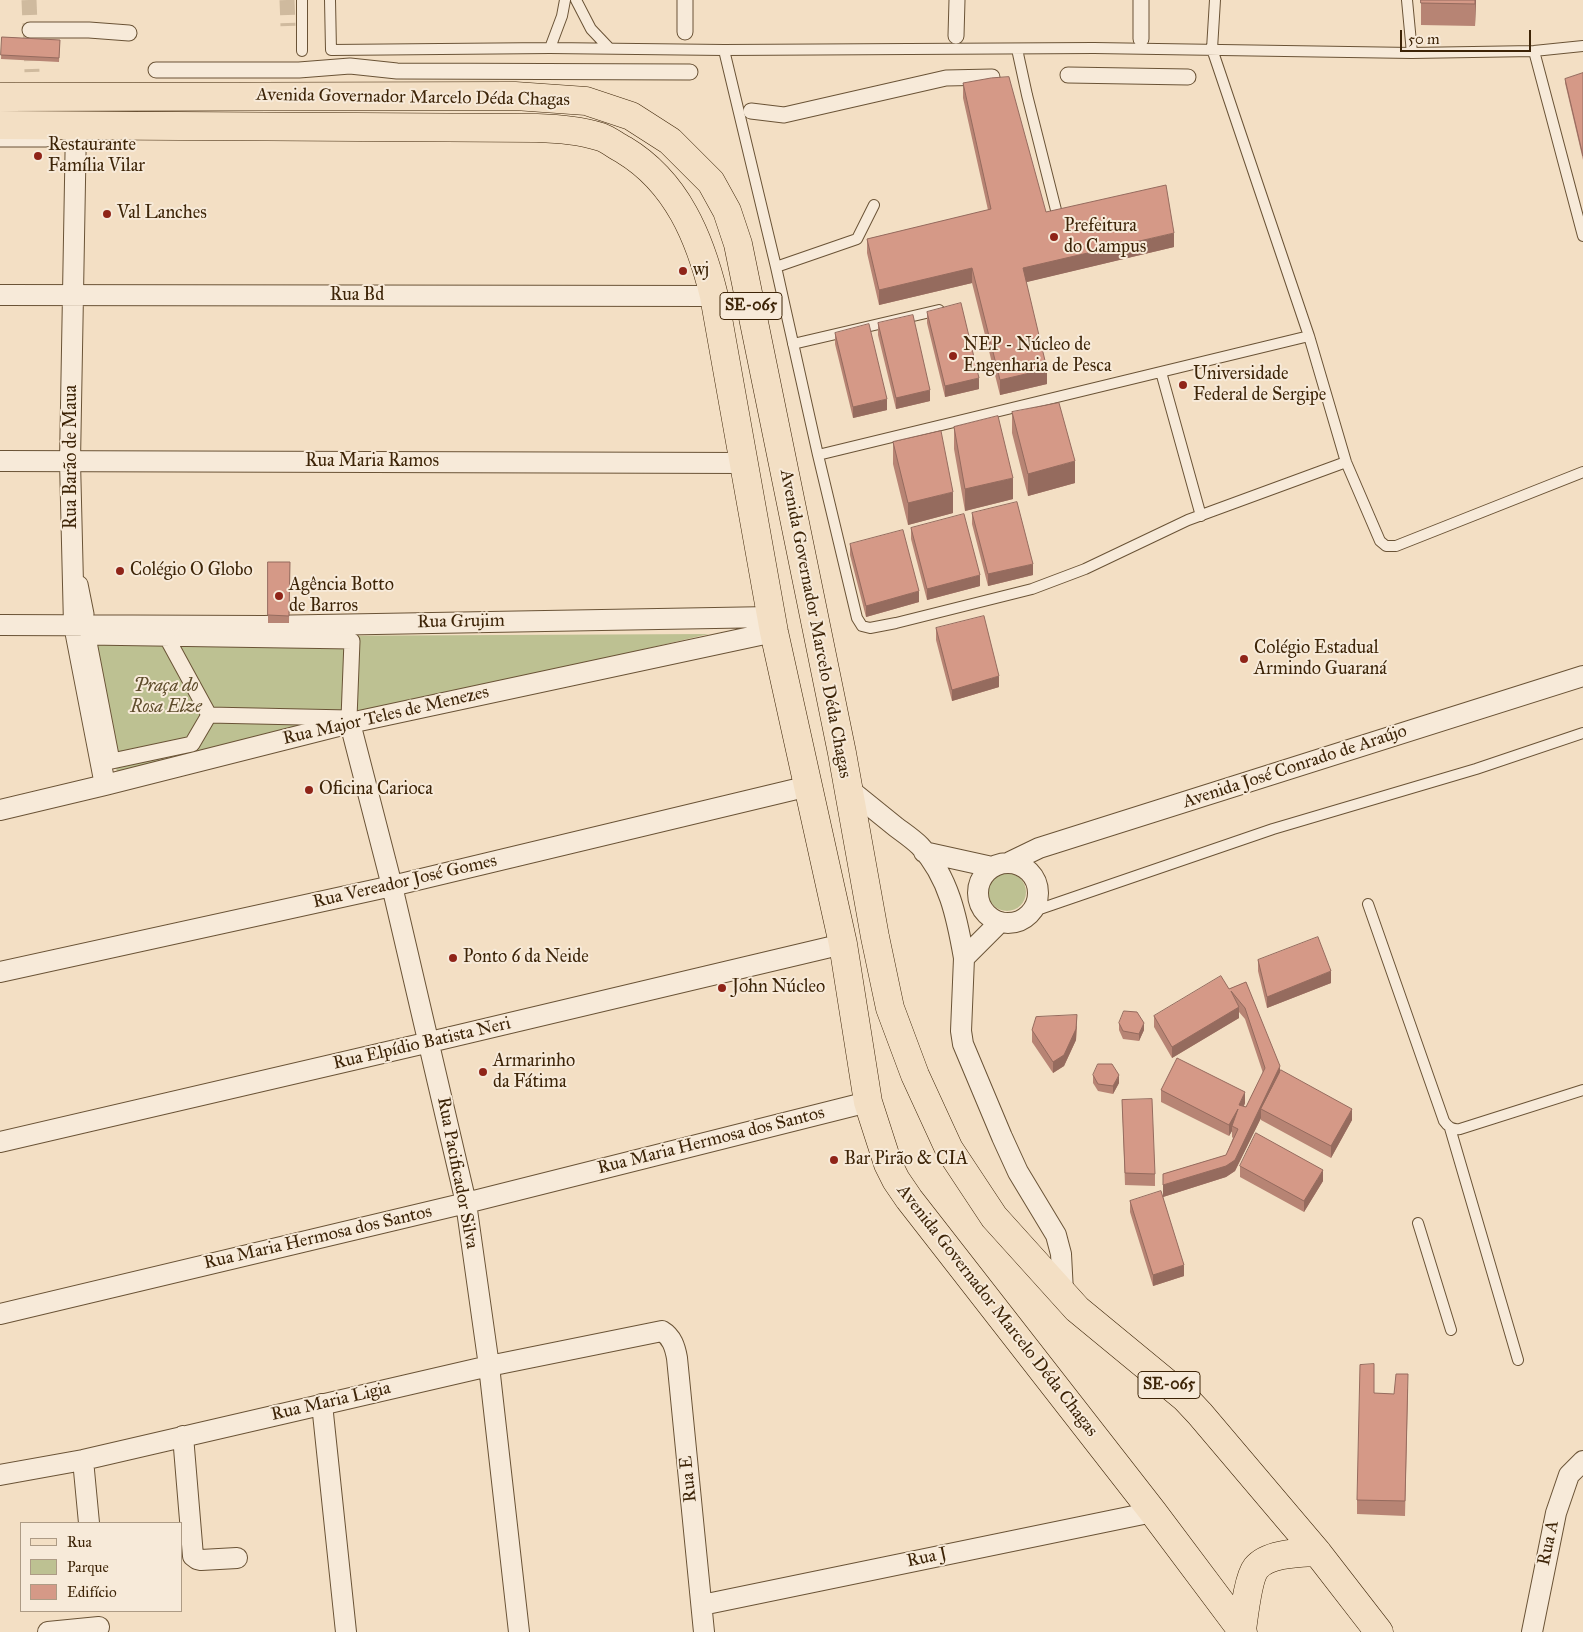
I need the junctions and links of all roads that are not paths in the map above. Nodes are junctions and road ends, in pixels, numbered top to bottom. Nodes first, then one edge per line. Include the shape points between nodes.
1 (302, 0) edge
2 (330, 0) edge
3 (564, 0) edge
4 (576, 0) edge
5 (685, 0) edge
6 (957, 0) edge
7 (1141, 0) edge
8 (1215, 0) edge
9 (1406, 0) edge
10 (30, 30) dead end
11 (684, 32) dead end
12 (129, 33) dead end
13 (956, 36) dead end
14 (1141, 39) dead end
15 (1583, 46) edge
16 (550, 48) junction
17 (610, 48) junction
18 (1017, 49) junction
19 (724, 50) junction
20 (1212, 50) junction
21 (302, 51) dead end
22 (1534, 51) junction
23 (1412, 53) junction
24 (156, 70) dead end
25 (690, 72) dead end
26 (1068, 75) dead end
27 (1188, 77) dead end
28 (992, 78) edge
29 (8, 97) edge
30 (751, 111) dead end
31 (0, 125) edge
32 (31, 125) junction
33 (76, 132) junction
34 (0, 139) edge
35 (874, 205) dead end
36 (1056, 210) edge
37 (1583, 236) edge
38 (776, 267) junction
39 (0, 295) edge
40 (714, 296) junction
41 (78, 300) junction
42 (952, 306) edge
43 (1309, 336) junction
44 (794, 344) junction
45 (1161, 372) junction
46 (818, 455) junction
47 (0, 461) edge
48 (1346, 462) junction
49 (744, 463) junction
50 (74, 466) junction
51 (1583, 472) edge
52 (1201, 516) junction
53 (80, 620) junction
54 (0, 625) edge
55 (772, 625) junction
56 (167, 638) junction
57 (1583, 676) edge
58 (209, 715) junction
59 (350, 723) junction
60 (1583, 733) edge
61 (105, 785) junction
62 (809, 786) junction
63 (849, 789) junction
64 (0, 810) edge
65 (924, 852) junction
66 (1001, 865) junction
67 (392, 886) junction
68 (1368, 904) dead end
69 (1031, 912) junction
70 (1000, 922) junction
71 (843, 944) junction
72 (964, 958) junction
73 (0, 972) edge
74 (430, 1042) junction
75 (1583, 1090) edge
76 (868, 1102) junction
77 (1450, 1128) junction
78 (0, 1142) edge
79 (466, 1203) junction
80 (1418, 1223) dead end
81 (1063, 1292) junction
82 (0, 1314) edge
83 (1450, 1330) dead end
84 (662, 1331) joint
85 (1518, 1360) dead end
86 (489, 1366) junction
87 (322, 1404) junction
88 (183, 1436) junction
89 (82, 1460) junction
90 (1583, 1461) edge
91 (0, 1475) edge
92 (1153, 1512) junction
93 (89, 1522) edge
94 (1316, 1552) junction
95 (237, 1558) dead end
96 (702, 1604) junction
97 (99, 1623) edge
98 (1242, 1631) edge
99 (48, 1632) edge
100 (346, 1632) edge
101 (519, 1632) edge
102 (704, 1632) edge
103 (1379, 1632) edge
104 (1532, 1632) edge

1 - 21 lane
2 - 16 lane via 331,50
3 - 16 lane via 562,16
4 - 17 lane via 591,29
5 - 11 street
6 - 13 street
7 - 14 street
8 - 20 lane
9 - 23 lane
10 - 12 street
15 - 22 lane
16 - 17 lane
17 - 19 lane
18 - 19 lane
18 - 20 lane
18 - 36 lane
19 - 38 lane
20 - 23 lane
20 - 43 lane
22 - 23 lane
22 - 37 lane
24 - 25 street via 299,70 350,66 398,71
26 - 27 street
28 - 30 street via 946,78 784,115
29 - 32 main road
29 - 63 main road, Avenida Governador Marcelo Déda Chagas / SE-065 via 515,96 586,101 631,116 670,141 711,182 727,211 738,244
31 - 32 main road, Avenida Governador Marcelo Déda Chagas / SE-065
32 - 33 main road, Avenida Governador Marcelo Déda Chagas / SE-065
33 - 34 street
33 - 40 main road, Avenida Governador Marcelo Déda Chagas / SE-065 via 536,128 562,129 601,137 634,157 674,196 698,242
33 - 41 street, Rua Barão de Maua
35 - 38 lane via 857,240
38 - 44 lane
39 - 41 street, Rua Bd
40 - 41 street, Rua Bd
40 - 49 main road, Avenida Governador Marcelo Déda Chagas / SE-065
41 - 50 street, Rua Barão de Maua
42 - 44 lane
43 - 45 lane
43 - 48 lane
44 - 46 lane
45 - 46 lane
45 - 52 lane
46 - 52 lane via 857,618 866,628 1032,589 1085,569
47 - 50 street, Rua Maria Ramos
48 - 51 lane via 1380,542 1390,547
48 - 52 lane
49 - 50 street, Rua Maria Ramos
49 - 55 main road, Avenida Governador Marcelo Déda Chagas / SE-065
50 - 53 street, Rua Barão de Maua
53 - 54 street, Rua Grujim
53 - 55 street, Rua Grujim via 263,626
53 - 61 street, Rua Barão de Maua
55 - 59 street, Rua Major Teles de Menezes
55 - 62 main road, Avenida Governador Marcelo Déda Chagas / SE-065
56 - 58 street
56 - 58 street via 88,637 112,761 192,744
56 - 58 street via 352,641 349,718
57 - 66 street, Avenida José Conrado de Araújo via 1039,848
59 - 61 street, Rua Major Teles de Menezes
59 - 67 street, Rua Pacificador Silva
60 - 69 lane via 1476,769 1273,829
61 - 64 street, Rua Major Teles de Menezes
62 - 67 street, Rua Vereador José Gomes
62 - 71 main road, Avenida Governador Marcelo Déda Chagas / SE-065
63 - 65 street
63 - 81 main road, Avenida Governador Marcelo Déda Chagas / SE-065 via 890,1008 915,1075 949,1149 994,1216
65 - 66 street
65 - 72 street via 951,898
66 - 69 street via 1019,864 1034,876 1038,896
66 - 70 street via 985,874 978,891 984,910
67 - 73 street, Rua Vereador José Gomes
67 - 74 street, Rua Pacificador Silva
68 - 77 lane via 1444,1121
69 - 70 street via 1021,920
70 - 72 street
71 - 74 street, Rua Elpídio Batista Neri
71 - 76 main road, Avenida Governador Marcelo Déda Chagas / SE-065
72 - 81 street via 963,1044 1018,1172 1056,1235 1061,1254
74 - 78 street, Rua Elpídio Batista Neri
74 - 79 street, Rua Pacificador Silva
75 - 77 lane via 1460,1129
76 - 79 street, Rua Maria Hermosa dos Santos
76 - 92 main road, Avenida Governador Marcelo Déda Chagas / SE-065 via 896,1180
77 - 85 lane
79 - 82 street, Rua Maria Hermosa dos Santos
79 - 86 street, Rua Pacificador Silva
80 - 83 lane
81 - 94 main road, Avenida Governador Marcelo Déda Chagas / SE-065 via 1077,1309 1185,1398
84 - 86 street, Rua Maria Ligia
84 - 96 street, Rua E via 671,1340 677,1358
86 - 87 street, Rua Maria Ligia
86 - 101 street, Rua Pacificador Silva
87 - 88 street, Rua Maria Ligia
87 - 100 street
88 - 89 street, Rua Maria Ligia
88 - 95 street via 193,1556 202,1560
89 - 91 street, Rua Maria Ligia
89 - 93 street
90 - 104 street, Rua A via 1569,1475 1556,1513
92 - 96 street, Rua J
92 - 98 main road, Avenida Governador Marcelo Déda Chagas / SE-065
94 - 98 main road via 1284,1554 1256,1568
94 - 103 main road, Avenida Governador Marcelo Déda Chagas / SE-065
96 - 102 street, Rua E
97 - 99 street

